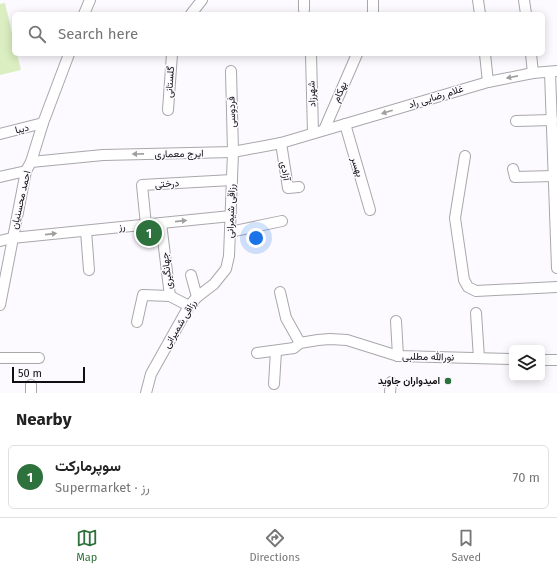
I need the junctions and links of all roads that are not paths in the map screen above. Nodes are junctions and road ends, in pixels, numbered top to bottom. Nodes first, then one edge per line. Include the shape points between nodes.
1 (90, 0) edge
2 (202, 0) edge
3 (374, 0) edge
4 (478, 0) edge
5 (524, 0) edge
6 (85, 12) edge
7 (193, 12) edge
8 (372, 12) edge
9 (480, 12) edge
10 (526, 12) edge
11 (69, 56) edge
12 (172, 56) edge
13 (311, 56) edge
14 (356, 56) edge
15 (485, 56) edge
16 (531, 56) edge
17 (231, 71) dead end
18 (554, 71) edge
19 (533, 72) junction
20 (488, 82) junction
21 (168, 110) dead end
22 (552, 120) junction
23 (516, 122) dead end
24 (44, 123) junction
25 (344, 124) junction
26 (324, 130) junction
27 (314, 133) junction
28 (0, 134) edge
29 (281, 143) junction
30 (233, 152) junction
31 (465, 156) dead end
32 (31, 162) junction
33 (513, 169) dead end
34 (26, 172) junction
35 (554, 176) junction
36 (0, 177) edge
37 (232, 180) junction
38 (299, 187) dead end
39 (370, 210) dead end
40 (231, 216) junction
41 (282, 221) dead end
42 (161, 223) junction
43 (146, 225) junction
44 (86, 231) junction
45 (230, 232) junction
46 (12, 238) junction
47 (0, 241) edge
48 (557, 263) edge
49 (557, 268) edge
50 (226, 269) joint
51 (89, 270) dead end
52 (191, 275) dead end
53 (557, 287) edge
54 (280, 292) dead end
55 (170, 296) junction
56 (197, 297) junction
57 (0, 304) edge
58 (189, 306) junction
59 (476, 313) dead end
60 (396, 321) dead end
61 (137, 322) dead end
62 (300, 344) junction
63 (276, 351) junction
64 (257, 353) dead end
65 (398, 356) junction
66 (0, 358) edge
67 (39, 358) dead end
68 (479, 358) junction
69 (509, 359) edge
70 (545, 360) edge
71 (557, 360) edge
72 (392, 382) dead end
73 (274, 384) dead end
74 (146, 391) edge
75 (390, 393) edge

1 - 6 street
2 - 7 street
3 - 8 street
4 - 9 street
5 - 10 street
11 - 24 street, احمد محسنیان
12 - 21 street, گلستانی
13 - 27 street, شهرزاد
14 - 26 street, بهکام
15 - 20 street
16 - 19 street
17 - 30 street, فردوسی
18 - 19 street, غلام رضایی راد
18 - 22 street
19 -> 20 street, غلام رضایی راد
20 -> 25 street, غلام رضایی راد
22 - 23 street
22 - 35 street
24 - 28 street, دیبا
24 - 32 street, احمد محسنیان
25 - 26 street, غلام رضایی راد
25 - 39 street, بهسر
26 - 27 street, ایرج معماری
27 - 29 street, ایرج معماری
29 - 30 street, ایرج معماری
29 - 38 street, آزادی via 288,188
30 -> 32 street, ایرج معماری via 103,155
30 - 37 street, رزاقی شیمرانی
31 - 53 street via 455,218 464,280 468,287 476,291
32 - 34 street, احمد محسنیان
33 - 35 street via 515,177
34 - 36 street
34 - 46 street, احمد محسنیان
35 - 48 street
37 - 40 street, رزاقی شیمرانی
37 - 43 street, درختی via 142,185
42 -> 40 street, رز
40 - 45 street, رزاقی شیمرانی
41 - 45 street
42 - 43 street, رز
42 - 55 street, جهانگیری
43 - 44 street, رز
46 -> 44 street, رز
44 - 51 street
45 - 50 street, رزاقی شیمرانی
46 - 47 street, رز
46 - 57 street, احمد محسنیان
48 - 49 street
50 - 56 street, رزاقی شمیرانی via 214,284
52 - 56 street
54 - 62 street via 286,318
55 - 58 street
55 - 61 street via 143,294
56 - 58 street, رزاقی شمیرانی
58 - 74 street, رزاقی شمیرانی via 151,374
59 - 68 street
60 - 65 street
62 - 63 street, نورالله مطلبی via 294,348
62 - 65 street, نورالله مطلبی via 318,340 347,340
63 - 64 street, نورالله مطلبی
63 - 73 street
65 - 68 street, نورالله مطلبی
66 - 67 street
68 - 69 street, نورالله مطلبی
70 - 71 street
72 - 75 street

